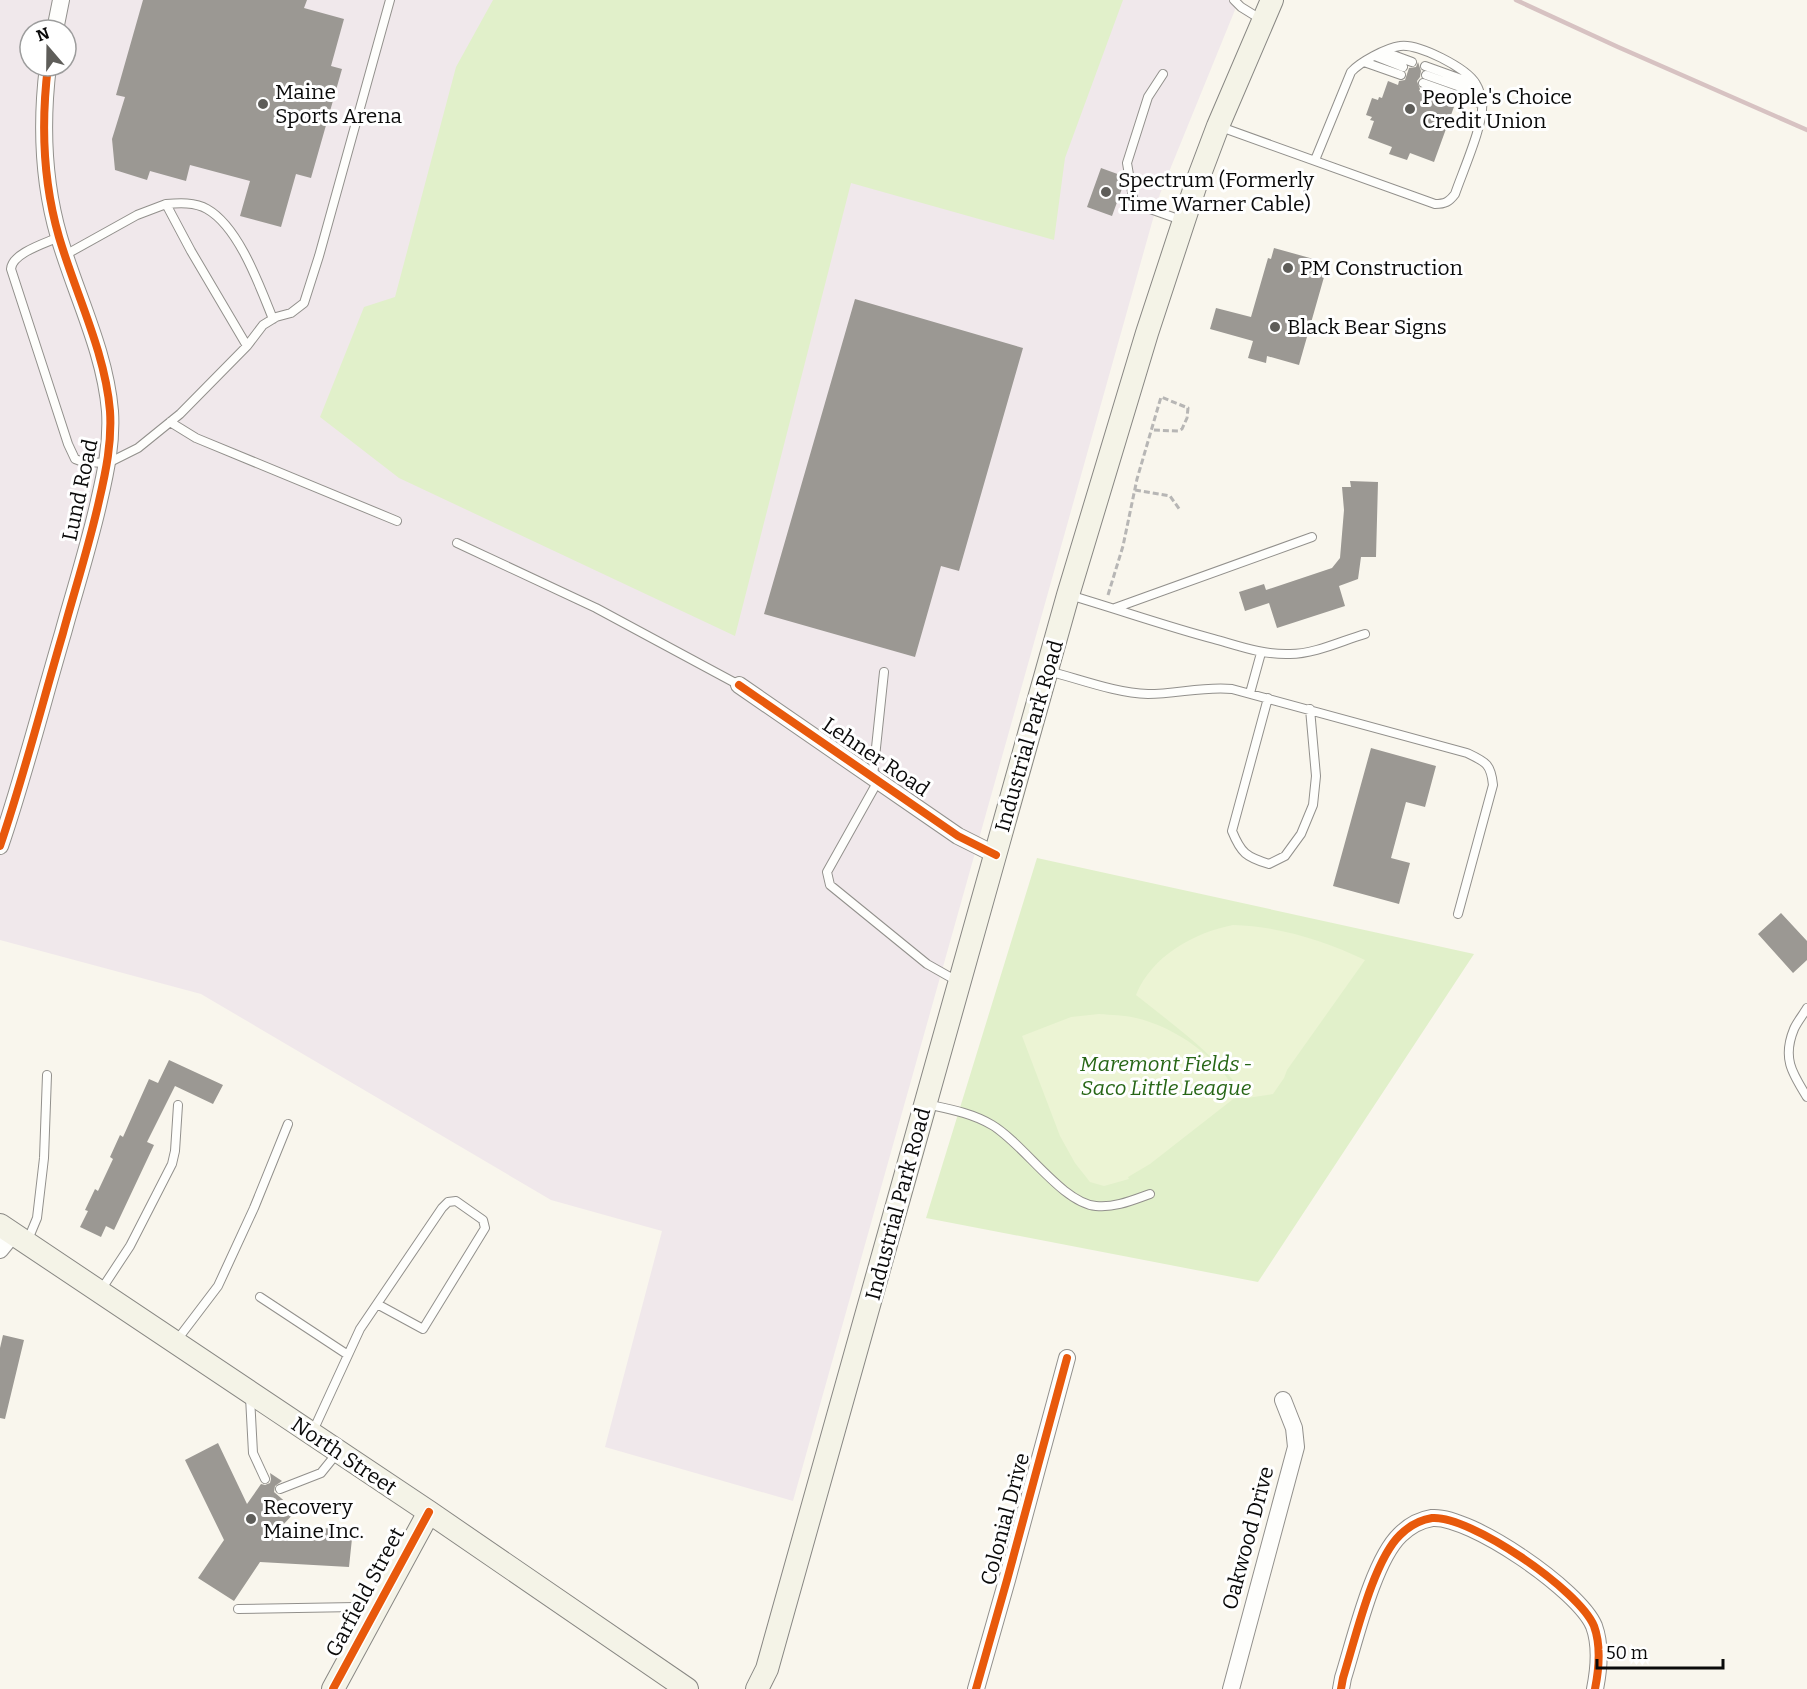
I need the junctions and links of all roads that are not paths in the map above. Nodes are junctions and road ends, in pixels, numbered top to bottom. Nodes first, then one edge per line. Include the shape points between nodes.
1 (61, 0) edge
2 (390, 0) edge
3 (1234, 0) edge
4 (1267, 10) edge
5 (57, 18) edge
6 (1385, 52) junction
7 (1375, 57) junction
8 (1364, 62) junction
9 (1412, 62) dead end
10 (1163, 74) dead end
11 (47, 78) edge
12 (1477, 85) junction
13 (1481, 99) junction
14 (1218, 126) junction
15 (1315, 160) junction
16 (166, 204) junction
17 (1184, 221) junction
18 (59, 237) junction
19 (65, 255) junction
20 (273, 319) junction
21 (247, 346) junction
22 (170, 422) junction
23 (108, 463) junction
24 (397, 520) dead end
25 (1312, 537) dead end
26 (457, 543) dead end
27 (1068, 595) junction
28 (1115, 608) junction
29 (1365, 634) dead end
30 (1261, 652) junction
31 (1047, 671) junction
32 (884, 672) dead end
33 (739, 685) joint
34 (1250, 693) junction
35 (1268, 698) junction
36 (1310, 709) junction
37 (876, 778) junction
38 (0, 846) edge
39 (996, 855) junction
40 (1458, 914) dead end
41 (960, 983) junction
42 (1807, 1008) edge
43 (47, 1075) dead end
44 (1807, 1097) edge
45 (926, 1104) junction
46 (178, 1105) dead end
47 (288, 1124) dead end
48 (1150, 1194) dead end
49 (10, 1238) edge
50 (99, 1293) junction
51 (260, 1297) dead end
52 (377, 1304) junction
53 (175, 1343) junction
54 (348, 1355) junction
55 (1067, 1358) dead end
56 (250, 1393) junction
57 (1282, 1400) dead end
58 (311, 1434) junction
59 (338, 1452) junction
60 (265, 1479) dead end
61 (280, 1489) dead end
62 (429, 1512) junction
63 (238, 1609) dead end
64 (375, 1614) junction
65 (333, 1689) edge
66 (687, 1689) edge
67 (758, 1689) edge
68 (976, 1689) edge
69 (1231, 1689) edge
70 (1341, 1689) edge
71 (1595, 1689) edge

1 - 5 street
2 - 20 lane via 309,290 298,309
3 - 4 lane via 1241,7
4 - 14 main road, Industrial Park Road
6 - 7 lane
6 - 9 lane
6 - 12 lane via 1405,46 1430,53 1459,68
7 - 8 lane
7 - 8 lane via 1402,71
8 - 15 lane via 1351,72
10 - 17 lane via 1148,97 1127,163 1136,204
11 - 18 street, Lund Road via 44,148 51,208
12 - 13 lane
12 - 13 lane via 1425,75
13 - 15 lane via 1478,127 1449,202 1435,204
14 - 15 lane
14 - 17 main road, Industrial Park Road
16 - 19 lane via 117,225
16 - 20 lane via 207,208 218,217 250,264
16 - 21 lane
17 - 27 main road, Industrial Park Road
18 - 19 street, Lund Road
18 - 23 lane via 17,257 11,269 75,459
19 - 23 street, Lund Road via 107,388
20 - 21 lane via 263,325
21 - 22 lane
22 - 23 lane via 138,448
22 - 24 lane via 196,438
23 - 38 street, Lund Road via 91,536
25 - 28 lane
26 - 33 lane via 596,608
27 - 28 lane
27 - 31 main road, Industrial Park Road
28 - 30 lane
29 - 30 lane via 1305,652
30 - 34 lane
31 - 34 lane via 1147,694 1216,687
31 - 39 main road, Industrial Park Road
32 - 37 lane
33 - 37 street, Lehner Road
34 - 35 lane
35 - 36 lane
35 - 36 lane via 1232,831 1239,849 1252,859 1269,864 1285,856 1301,834 1313,805 1316,776
36 - 40 lane via 1467,753 1491,770 1493,785
37 - 39 street, Lehner Road via 958,836
37 - 41 lane via 827,872 830,885 927,964
39 - 41 main road, Industrial Park Road
41 - 45 main road, Industrial Park Road
42 - 44 lane via 1794,1029 1788,1063
43 - 49 lane via 37,1218
45 - 48 lane via 967,1113 993,1125 1064,1191 1084,1204 1114,1206
45 - 67 main road, Industrial Park Road via 767,1669
46 - 50 lane via 172,1164 130,1246
47 - 53 lane via 218,1286
49 - 50 main road, North Street
50 - 53 main road, North Street
51 - 54 lane
52 - 52 lane via 448,1202 456,1201 483,1220 485,1228 423,1329
52 - 54 lane
53 - 56 main road, North Street
54 - 58 lane
55 - 68 street, Colonial Drive
56 - 58 main road, North Street
56 - 60 lane via 253,1453
57 - 69 street, Oakwood Drive via 1294,1428 1296,1447
58 - 59 main road, North Street
59 - 61 lane via 321,1473
59 - 62 main road, North Street
62 - 64 main road, Garfield Street
62 - 66 main road, North Street
63 - 64 lane via 356,1607
64 - 65 main road, Garfield Street
70 - 71 street via 1381,1563 1401,1535 1431,1518 1454,1522 1504,1547 1574,1599 1591,1620 1597,1639

